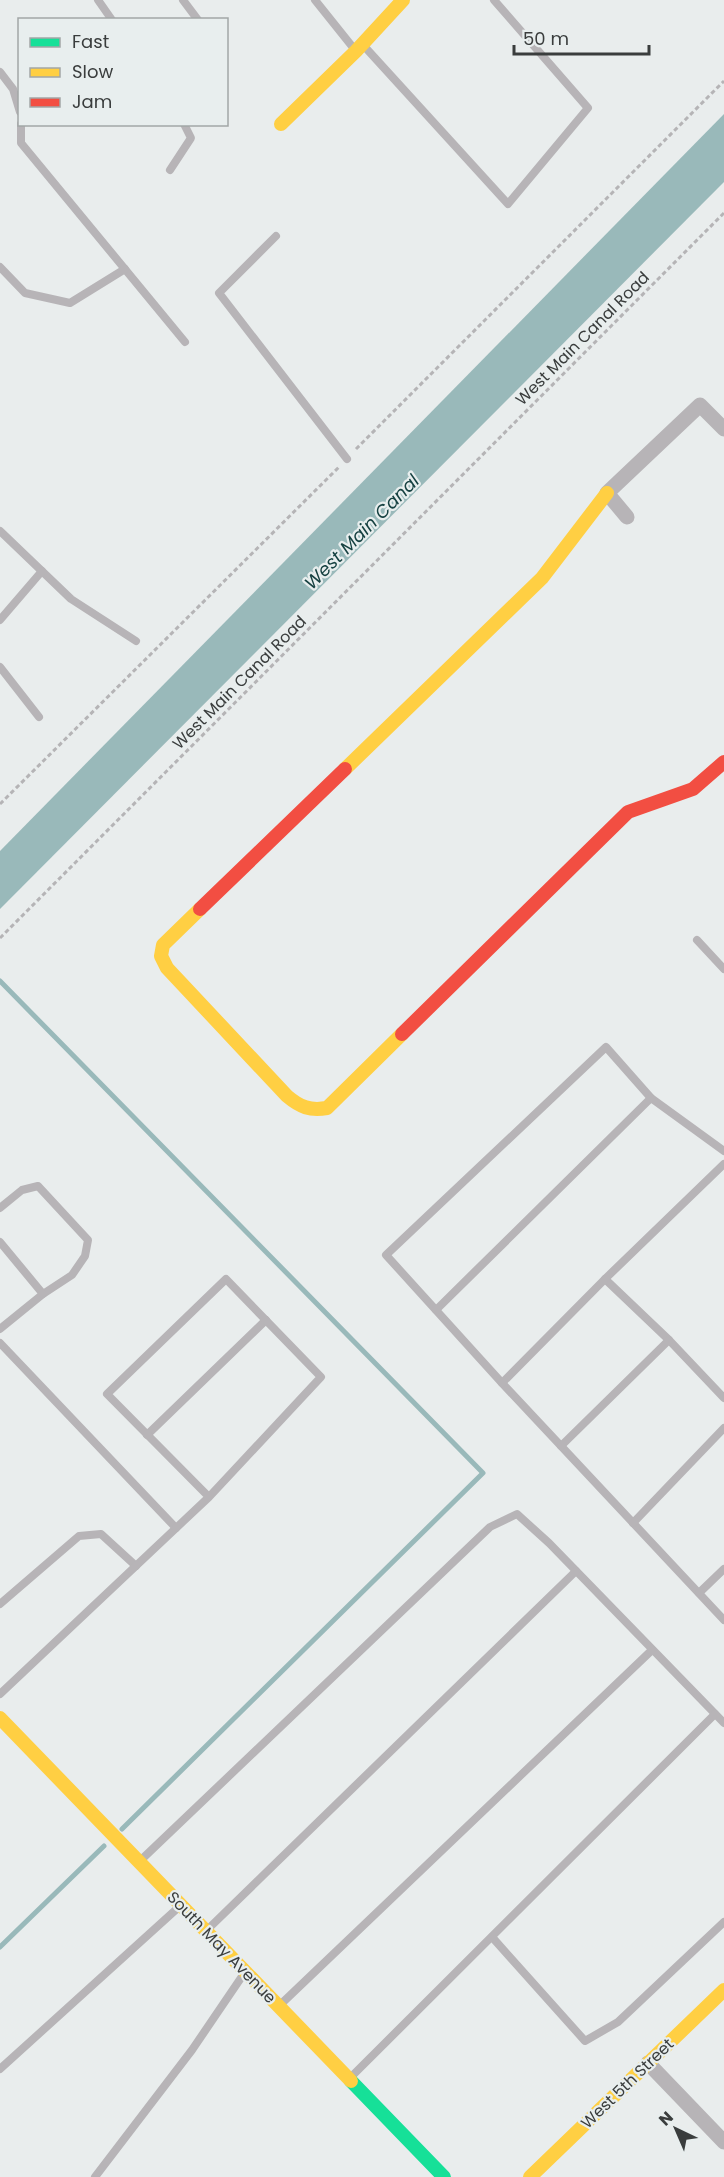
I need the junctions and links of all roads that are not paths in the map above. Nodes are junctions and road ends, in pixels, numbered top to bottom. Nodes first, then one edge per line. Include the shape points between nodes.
1 (98, 0) edge
2 (183, 0) edge
3 (315, 0) edge
4 (403, 0) edge
5 (494, 0) edge
6 (111, 18) edge
7 (196, 18) edge
8 (359, 48) junction
9 (0, 72) edge
10 (18, 105) edge
11 (281, 124) dead end
12 (21, 126) edge
13 (185, 126) edge
14 (170, 170) dead end
15 (276, 236) dead end
16 (0, 267) edge
17 (125, 269) junction
18 (185, 342) dead end
19 (724, 429) edge
20 (347, 459) road end
21 (607, 494) junction
22 (627, 517) dead end
23 (0, 531) edge
24 (42, 571) junction
25 (0, 620) edge
26 (136, 641) dead end
27 (0, 667) edge
28 (39, 717) dead end
29 (724, 762) edge
30 (697, 940) dead end
31 (724, 969) edge
32 (651, 1098) junction
33 (724, 1151) edge
34 (724, 1164) edge
35 (0, 1208) edge
36 (0, 1242) edge
37 (605, 1279) junction
38 (43, 1294) junction
39 (436, 1310) junction
40 (266, 1320) junction
41 (0, 1329) edge
42 (669, 1340) junction
43 (0, 1343) edge
44 (502, 1383) junction
45 (724, 1398) edge
46 (724, 1428) edge
47 (147, 1435) junction
48 (561, 1446) junction
49 (208, 1497) junction
50 (633, 1523) junction
51 (176, 1528) junction
52 (136, 1566) junction
53 (724, 1569) edge
54 (576, 1571) junction
55 (699, 1593) junction
56 (0, 1604) edge
57 (724, 1620) edge
58 (652, 1650) junction
59 (0, 1694) edge
60 (715, 1714) junction
61 (0, 1718) edge
62 (724, 1723) edge
63 (140, 1862) junction
64 (181, 1905) junction
65 (724, 1922) edge
66 (207, 1931) junction
67 (492, 1937) junction
68 (245, 1971) junction
69 (724, 1990) edge
70 (279, 2006) junction
71 (648, 2063) junction
72 (0, 2069) edge
73 (349, 2079) junction
74 (724, 2142) edge
75 (96, 2177) edge
76 (444, 2177) edge
77 (531, 2177) edge

1 - 6 lane
2 - 7 lane
3 - 8 lane
4 - 8 street
5 - 8 lane via 588,108 508,204
8 - 11 street
9 - 10 lane via 13,89
12 - 17 lane via 21,143
13 - 14 lane via 191,138
15 - 20 lane via 219,293
16 - 17 lane via 25,293 70,303
17 - 18 lane
19 - 21 street via 700,405
21 - 22 street
21 - 29 street via 542,578 163,945 161,956 167,968 299,1107 311,1111 327,1108 628,812 693,789
23 - 24 lane
24 - 25 lane
24 - 26 lane via 71,599
27 - 28 lane
30 - 31 lane
32 - 33 lane
32 - 39 lane
32 - 39 lane via 606,1047 386,1255
34 - 37 lane
35 - 38 lane via 22,1190 38,1186 88,1240 85,1256 72,1275
36 - 38 lane
37 - 42 lane
37 - 44 lane
38 - 41 lane
39 - 44 lane
40 - 47 lane
40 - 47 lane via 226,1279 107,1394
40 - 49 lane via 321,1377
42 - 45 lane
42 - 48 lane
43 - 51 lane
44 - 48 lane
46 - 50 lane
47 - 49 lane
48 - 50 lane
49 - 51 lane
50 - 55 lane
51 - 52 lane
52 - 56 lane via 101,1534 79,1536
52 - 59 lane
53 - 55 lane
54 - 58 lane
54 - 63 lane via 517,1514 489,1527
54 - 66 lane
55 - 57 lane
58 - 60 lane
58 - 70 lane
60 - 62 lane
60 - 67 lane
61 - 63 street, South May Avenue
63 - 64 street, South May Avenue
64 - 66 street, South May Avenue
64 - 72 lane
65 - 67 lane via 618,2022 585,2041
66 - 68 street, South May Avenue
67 - 73 lane
68 - 70 street, South May Avenue
68 - 75 lane via 192,2050
69 - 71 street, West 5th Street
70 - 73 street, South May Avenue
71 - 74 street
71 - 77 street, West 5th Street
73 - 76 street, South May Avenue

